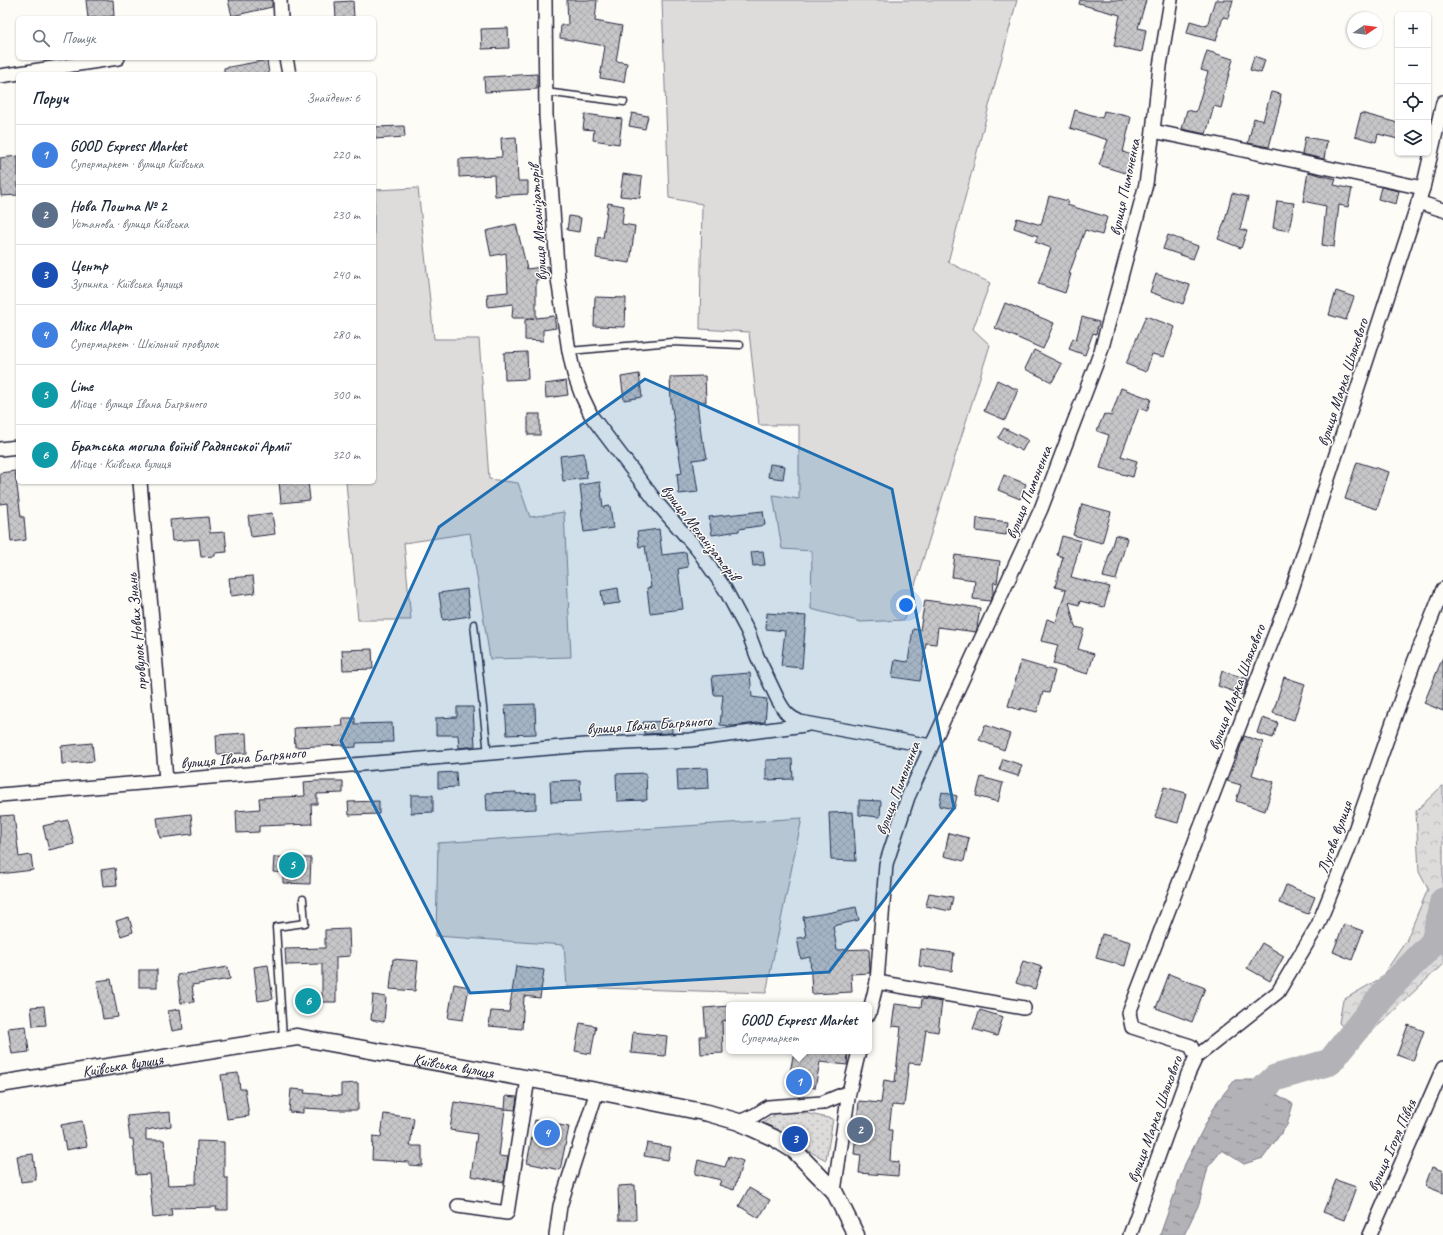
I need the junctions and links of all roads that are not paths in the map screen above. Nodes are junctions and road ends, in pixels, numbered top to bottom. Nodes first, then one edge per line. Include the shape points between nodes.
1 (280, 0) edge
2 (545, 0) edge
3 (1171, 0) edge
4 (281, 16) edge
5 (108, 60) edge
6 (286, 60) edge
7 (48, 72) edge
8 (289, 72) edge
9 (16, 75) edge
10 (0, 76) edge
11 (545, 92) junction
12 (624, 102) dead end
13 (1443, 102) edge
14 (1153, 131) junction
15 (1423, 188) junction
16 (1418, 202) junction
17 (1443, 210) edge
18 (740, 345) dead end
19 (569, 351) junction
20 (16, 447) edge
21 (0, 449) edge
22 (140, 484) edge
23 (1443, 589) edge
24 (474, 624) dead end
25 (778, 700) junction
26 (811, 724) junction
27 (774, 728) junction
28 (931, 746) junction
29 (488, 754) junction
30 (166, 780) junction
31 (0, 795) edge
32 (302, 899) dead end
33 (877, 982) junction
34 (872, 1002) edge
35 (1024, 1008) dead end
36 (283, 1039) junction
37 (858, 1054) edge
38 (1196, 1057) junction
39 (1443, 1068) edge
40 (528, 1079) junction
41 (0, 1084) edge
42 (598, 1091) junction
43 (849, 1092) junction
44 (739, 1122) junction
45 (834, 1191) junction
46 (458, 1206) dead end
47 (556, 1235) edge
48 (856, 1235) edge
49 (1130, 1235) edge
50 (1370, 1235) edge

1 - 4 street
2 - 11 street, вулиця Механізаторів
3 - 14 street, вулиця Пимоненка
5 - 7 street
6 - 8 street
9 - 10 street
11 - 12 lane
11 - 19 street, вулиця Механізаторів via 558,279
13 - 15 street, вулиця Марка Шляхового
14 - 15 street
14 - 28 street, вулиця Пимоненка via 1146,184 1101,351 1041,509
15 - 16 street, вулиця Марка Шляхового
16 - 17 street
16 - 38 street, вулиця Марка Шляхового via 1291,592 1129,1013 1132,1027 1191,1046
18 - 19 lane via 672,342
19 - 25 street, вулиця Механізаторів via 577,381 592,417 722,584 748,632
20 - 21 street
22 - 30 street, провулок Нових Знань
23 - 38 street, Лугова вулиця via 1414,662 1348,853 1318,925 1278,992
24 - 29 lane
25 - 26 street, вулиця Механізаторів via 784,712 791,718
25 - 27 street via 782,719
26 - 27 street, вулиця Івана Багряного
26 - 28 street, вулиця Механізаторів
27 - 29 street, вулиця Івана Багряного via 690,740 585,745
28 - 33 street, вулиця Пимоненка via 908,797 886,864
29 - 30 street, вулиця Івана Багряного
30 - 31 street, вулиця Івана Багряного
32 - 36 lane via 305,923 276,927
33 - 34 street, вулиця Пимоненка
33 - 35 street
36 - 40 street, Київська вулиця via 297,1037
36 - 41 street, Київська вулиця
37 - 43 street
38 - 49 street, вулиця Марка Шляхового
39 - 50 street, вулиця Ігоря Півня
40 - 42 street, Київська вулиця
40 - 46 street via 507,1213
42 - 44 street, Київська вулиця via 708,1113
42 - 47 street via 560,1206
43 - 44 street via 822,1103 768,1107
43 - 45 street
44 - 45 street, Київська вулиця via 795,1151
45 - 48 street, Київська вулиця

